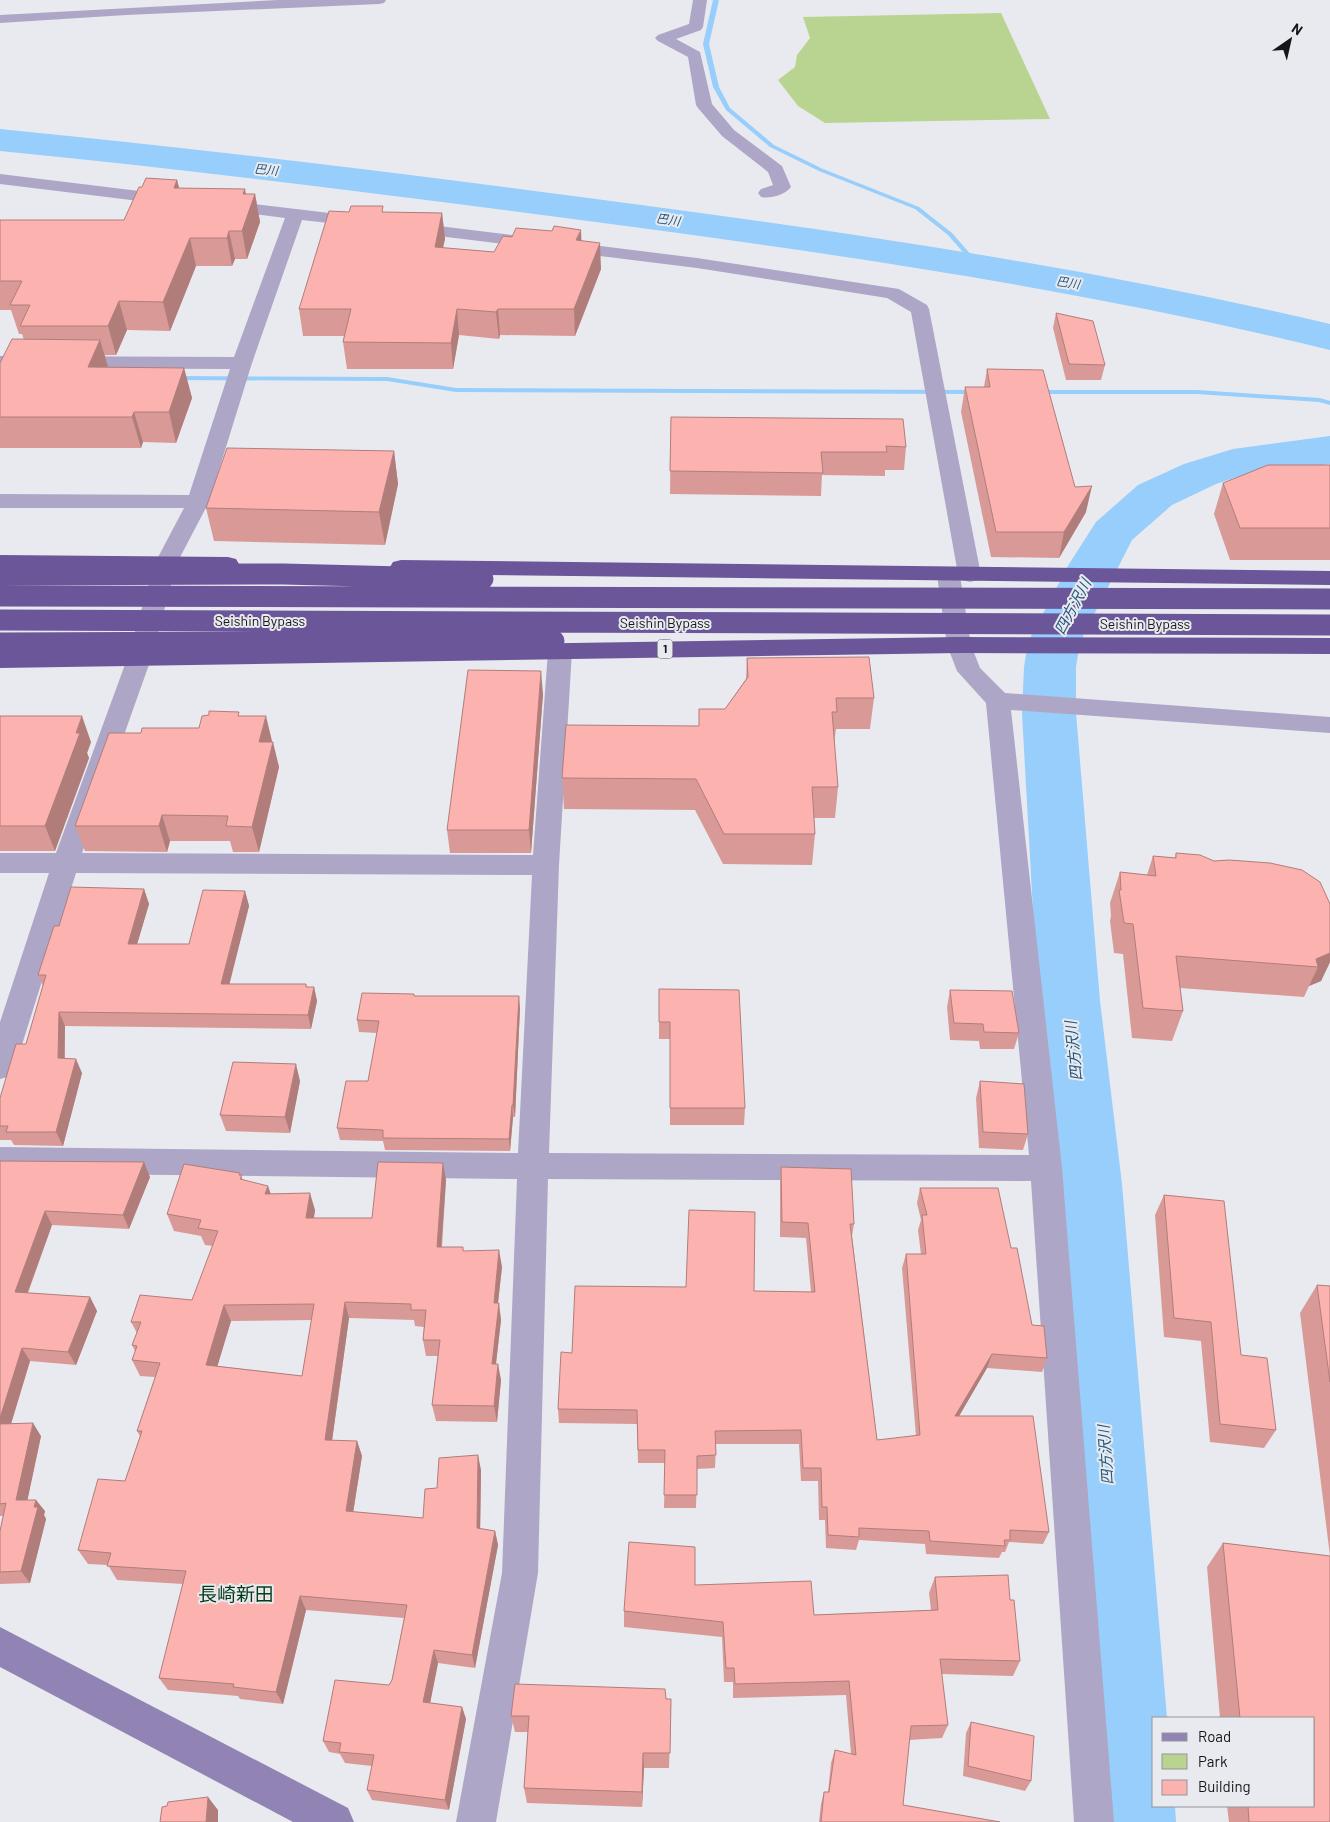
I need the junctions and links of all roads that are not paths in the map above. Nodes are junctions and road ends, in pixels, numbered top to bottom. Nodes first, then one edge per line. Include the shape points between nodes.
1 (379, 0) edge
2 (700, 0) edge
3 (126, 5) edge
4 (0, 19) edge
5 (1, 182) edge
6 (767, 193) dead end
7 (188, 202) edge
8 (208, 204) edge
9 (295, 214) junction
10 (0, 362) edge
11 (242, 363) junction
12 (0, 501) edge
13 (198, 502) junction
14 (0, 562) edge
15 (166, 563) junction
16 (0, 575) edge
17 (959, 575) junction
18 (1330, 578) edge
19 (0, 596) edge
20 (933, 598) junction
21 (1330, 600) edge
22 (0, 620) edge
23 (980, 624) junction
24 (1330, 624) edge
25 (0, 644) edge
26 (959, 645) junction
27 (1330, 646) edge
28 (560, 651) junction
29 (139, 659) junction
30 (0, 660) edge
31 (1008, 702) junction
32 (1330, 725) edge
33 (0, 864) edge
34 (65, 864) junction
35 (546, 865) junction
36 (0, 1067) edge
37 (0, 1160) edge
38 (533, 1166) junction
39 (1046, 1168) junction
40 (0, 1646) edge
41 (334, 1822) edge
42 (476, 1822) edge
43 (1094, 1822) edge

1 - 3 street
2 - 6 street via 696,27 663,38 695,55 704,105 728,133 776,170 782,187
3 - 4 street
5 - 7 street
8 - 9 street
9 - 11 street
9 - 17 street via 697,263 892,292 920,309
10 - 11 street
11 - 13 street
12 - 13 street
13 - 15 street
14 - 15 highway
15 - 17 highway
15 - 29 street
16 - 20 highway, bridge via 284,574 542,580 730,585
17 - 18 highway
17 - 26 street
19 - 20 highway, Seishin Bypass, bridge
20 - 21 highway, Seishin Bypass, bridge
22 - 23 highway, Seishin Bypass / 1, bridge
23 - 24 highway, Seishin Bypass / 1, bridge
23 - 25 highway, bridge via 783,640
26 - 27 highway, 1
26 - 28 highway, 1
26 - 31 street via 969,671
28 - 29 highway, 1
28 - 35 street
29 - 30 highway, 1
29 - 34 street
31 - 32 street
31 - 39 street
33 - 34 street
34 - 35 street
34 - 36 street
35 - 38 street
37 - 38 street
38 - 39 street
38 - 42 street via 520,1573
39 - 43 street
40 - 41 street

